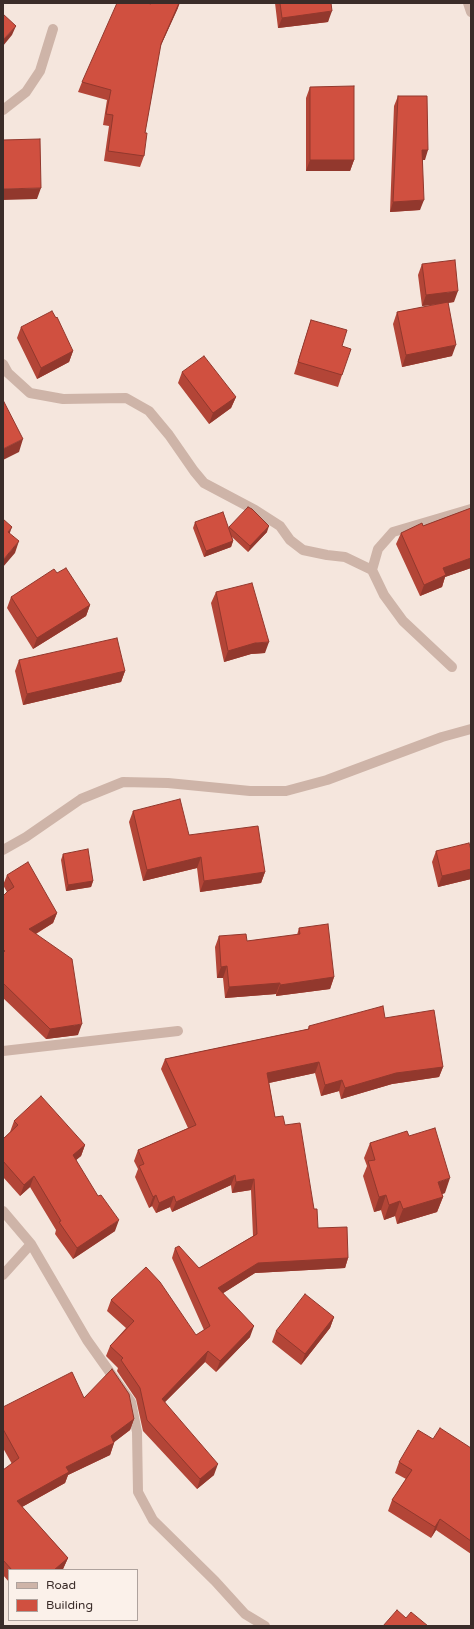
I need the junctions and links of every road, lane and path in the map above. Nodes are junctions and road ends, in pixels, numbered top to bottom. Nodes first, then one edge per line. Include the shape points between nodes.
1 (468, 3) edge
2 (471, 12) edge
3 (53, 29) dead end
4 (3, 110) edge
5 (3, 364) edge
6 (471, 509) edge
7 (372, 570) junction
8 (452, 667) dead end
9 (471, 729) edge
10 (3, 850) edge
11 (178, 1031) dead end
12 (3, 1051) edge
13 (3, 1211) edge
14 (31, 1244) junction
15 (3, 1275) edge
16 (265, 1626) edge

1 - 2 street
3 - 4 street via 40,71 26,92
5 - 7 street via 8,373 30,393 63,398 126,398 148,411 204,483 280,526 290,540 303,550 345,557
6 - 7 street via 393,532 378,549
7 - 8 street via 384,594 403,621
9 - 10 street via 442,737 327,780 286,791 122,782 81,799
11 - 12 street
13 - 14 street
14 - 15 street
14 - 16 street via 87,1340 131,1402 137,1432 138,1492 153,1520 245,1614

